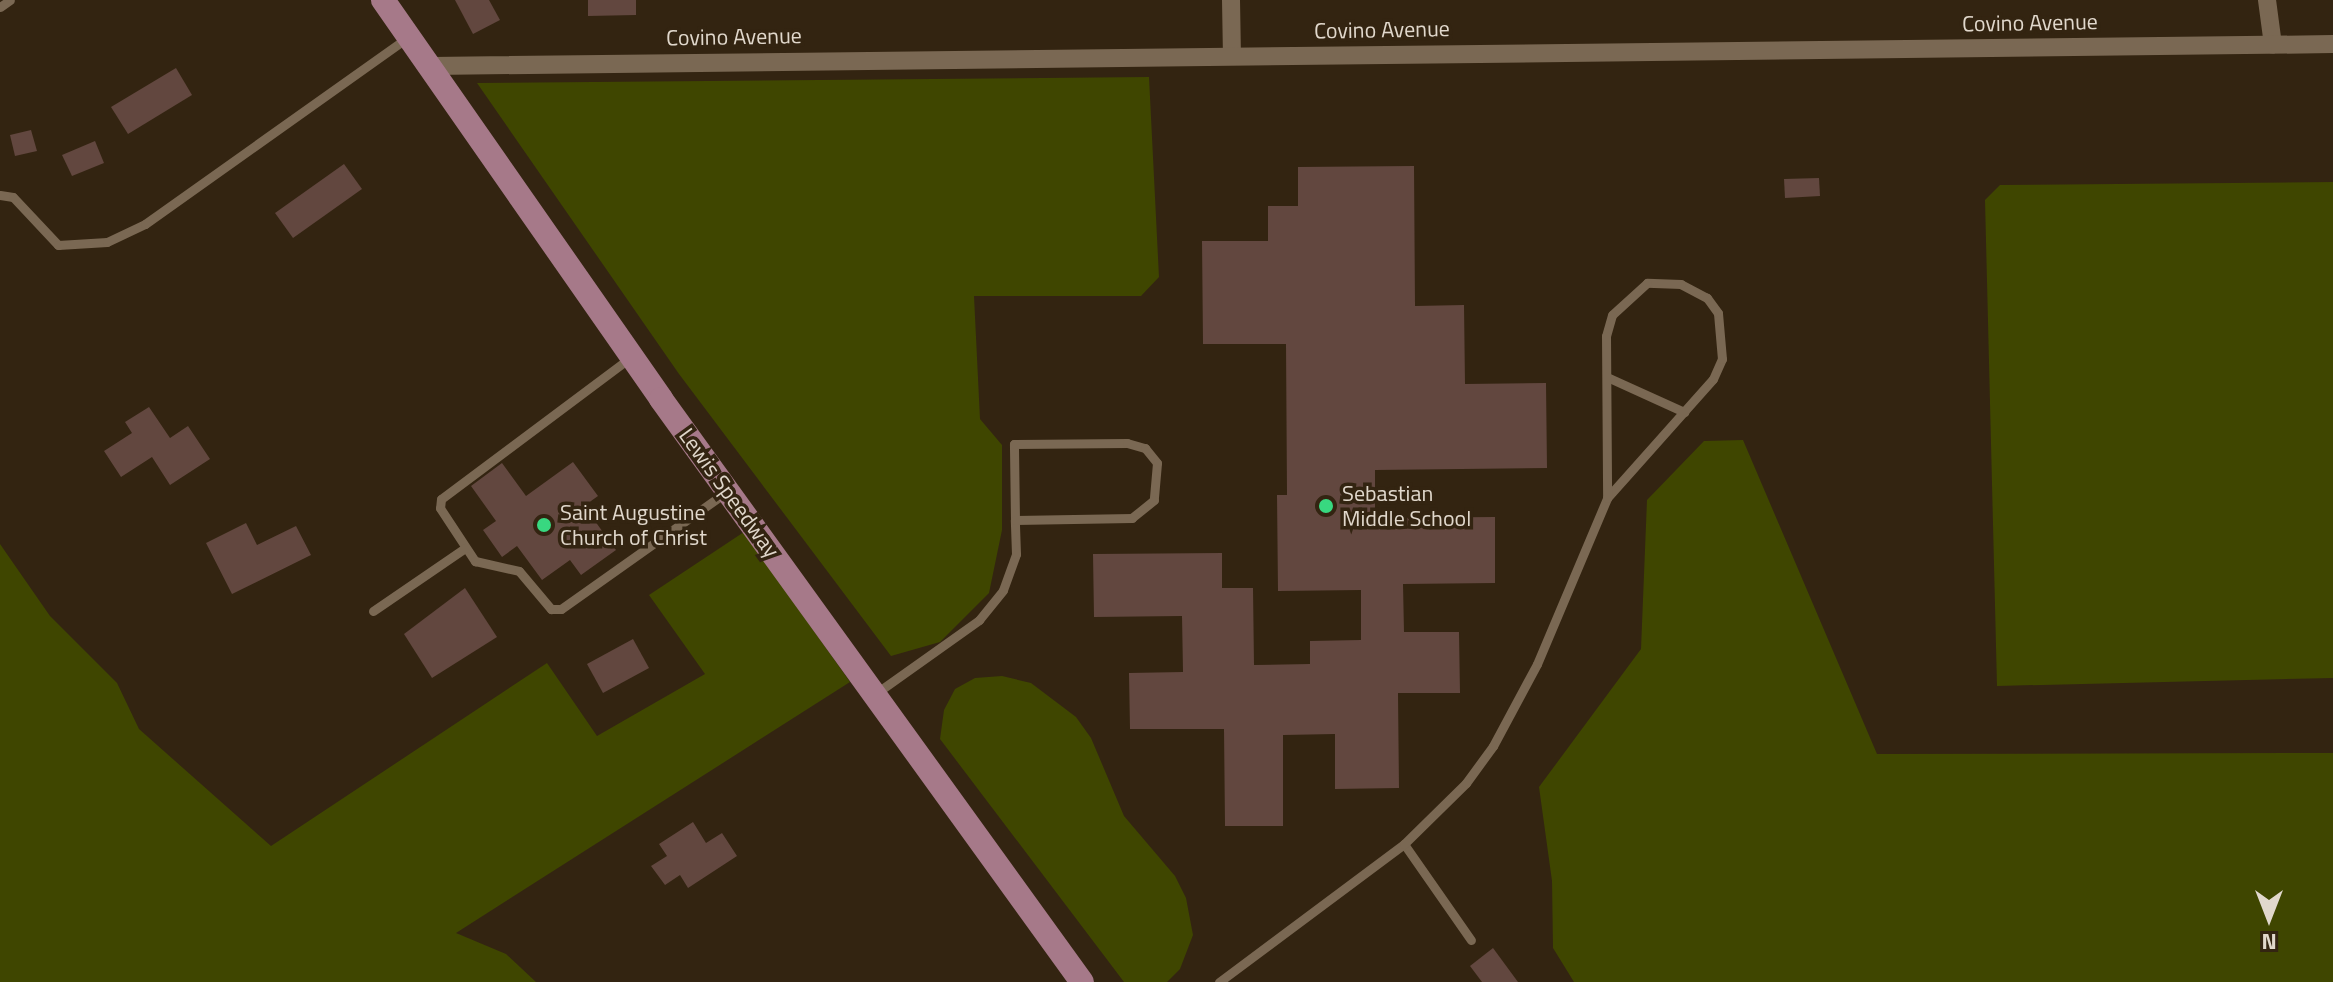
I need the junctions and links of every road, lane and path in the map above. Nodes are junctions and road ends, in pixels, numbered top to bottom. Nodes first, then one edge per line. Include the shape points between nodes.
1 (10, 0) edge
2 (383, 0) edge
3 (1231, 0) edge
4 (2267, 0) edge
5 (0, 7) edge
6 (410, 36) junction
7 (2333, 44) edge
8 (2273, 45) junction
9 (1232, 56) junction
10 (432, 66) junction
11 (0, 195) edge
12 (631, 357) junction
13 (1607, 377) junction
14 (1684, 412) junction
15 (729, 491) junction
16 (1607, 498) junction
17 (1015, 520) junction
18 (465, 548) junction
19 (373, 611) dead end
20 (874, 695) junction
21 (1404, 844) junction
22 (1471, 940) dead end
23 (1082, 982) edge
24 (1219, 982) edge

1 - 5 lane
2 - 6 main road, Lewis Speedway
3 - 9 street
4 - 8 street
6 - 10 main road, Lewis Speedway
6 - 11 lane via 145,224 107,242 58,245 13,197
7 - 8 street, Covino Avenue
8 - 9 street, Covino Avenue
9 - 10 street, Covino Avenue
10 - 12 main road, Lewis Speedway
12 - 15 main road, Lewis Speedway
12 - 18 lane via 441,499 440,508
13 - 14 lane
13 - 14 lane via 1606,336 1621,302 1647,283 1665,281 1694,289 1718,313 1724,342 1713,379
13 - 16 lane
14 - 16 lane
15 - 18 lane via 556,610 519,571 480,565
15 - 20 main road, Lewis Speedway
16 - 21 lane via 1517,706 1466,783
17 - 17 lane via 1132,518 1154,500 1157,463 1145,448 1127,443 1014,444
17 - 20 lane via 1014,563 992,606
18 - 19 lane
20 - 23 main road, Lewis Speedway
21 - 22 lane
21 - 24 lane

